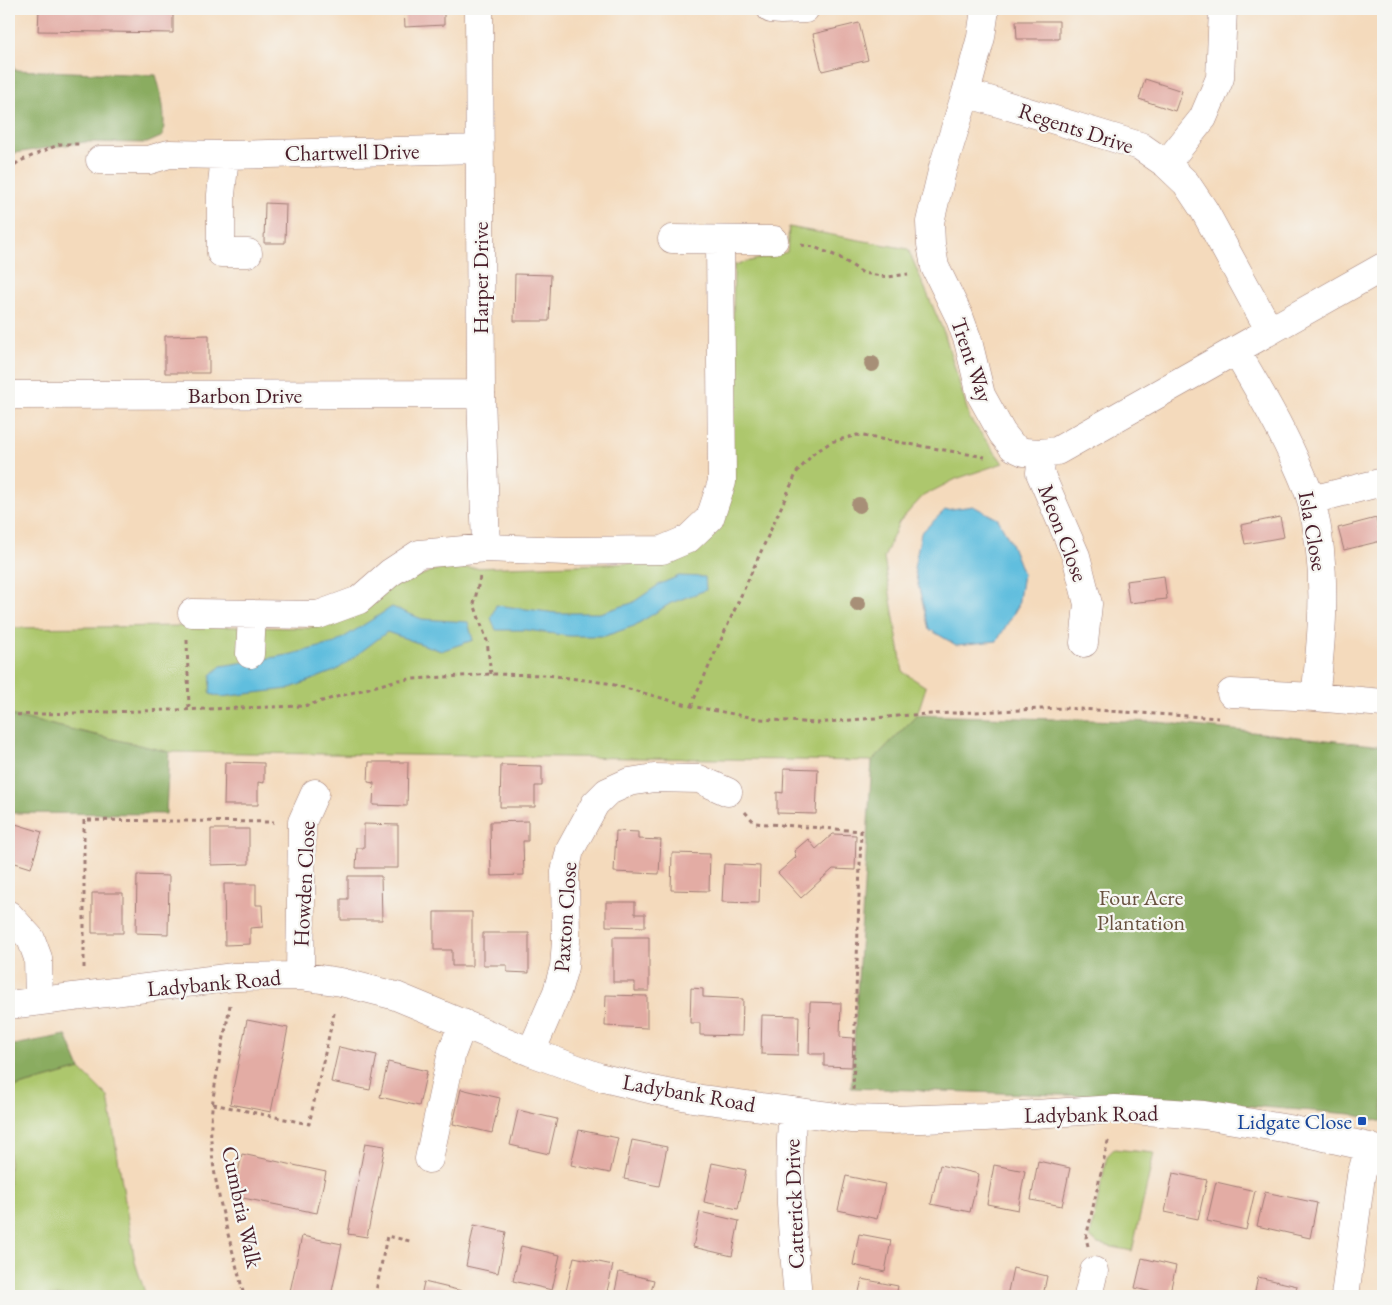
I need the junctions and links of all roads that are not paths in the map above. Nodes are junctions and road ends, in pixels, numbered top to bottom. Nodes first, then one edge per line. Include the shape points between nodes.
1 (479, 9) edge
2 (771, 9) edge
3 (805, 9) edge
4 (985, 9) edge
5 (1223, 9) edge
6 (966, 93) junction
7 (480, 149) junction
8 (225, 155) junction
9 (100, 160) dead end
10 (1166, 164) junction
11 (672, 239) dead end
12 (720, 240) junction
13 (774, 240) road end
14 (248, 253) dead end
15 (1383, 267) edge
16 (1270, 331) junction
17 (1236, 351) junction
18 (481, 394) junction
19 (9, 395) edge
20 (1042, 453) junction
21 (1383, 482) edge
22 (1311, 500) junction
23 (486, 548) junction
24 (192, 613) road end
25 (252, 615) junction
26 (1084, 643) dead end
27 (250, 654) dead end
28 (1315, 697) junction
29 (1383, 703) edge
30 (1229, 706) road end
31 (728, 792) road end
32 (315, 793) dead end
33 (9, 915) edge
34 (300, 976) junction
35 (39, 1000) junction
36 (9, 1005) edge
37 (463, 1023) junction
38 (531, 1052) junction
39 (794, 1111) junction
40 (1376, 1150) edge
41 (430, 1159) dead end
42 (798, 1296) edge
43 (1345, 1296) edge

1 - 7 street, Harper Drive
2 - 3 street
4 - 6 street, Trent Way
5 - 10 street via 1220,78 1203,118
6 - 10 street, Regents Drive via 1140,146
6 - 20 street, Trent Way via 930,222 935,267 968,341 981,395 1002,434 1013,447 1024,452
7 - 8 street, Chartwell Drive
7 - 18 street, Harper Drive
8 - 9 street, Chartwell Drive via 169,154 148,160
8 - 14 street via 221,253
10 - 16 street, Regents Drive via 1186,183 1204,210
11 - 12 street
12 - 13 street
12 - 23 street via 722,482 710,518 688,539 662,550
15 - 16 street
16 - 17 street
17 - 20 street via 1057,451
17 - 22 street, Isla Close via 1276,418
18 - 19 street, Barbon Drive
18 - 23 street, Harper Drive
20 - 26 street, Meon Close via 1040,473 1076,556 1088,604
21 - 22 street
22 - 28 street, Isla Close via 1320,550 1323,597
23 - 25 street via 419,554 390,573 359,600 318,615
24 - 25 street
25 - 27 street
28 - 29 street
28 - 30 street via 1272,695
31 - 38 street, Paxton Close via 700,779 654,778 629,782 607,792 595,804 570,850 565,872 564,967 557,992
32 - 34 street, Howden Close via 302,822
33 - 35 street via 30,939 38,958
34 - 35 street, Ladybank Road via 234,977
34 - 37 street, Ladybank Road via 396,996
35 - 36 street, Ladybank Road
37 - 38 street, Ladybank Road
37 - 41 street via 452,1052
38 - 39 street, Ladybank Road via 598,1077 653,1090
39 - 40 street, Ladybank Road via 852,1119 890,1120 1115,1109 1204,1114 1289,1129
39 - 42 street, Catterick Drive via 790,1144 791,1196
40 - 43 street via 1361,1176

